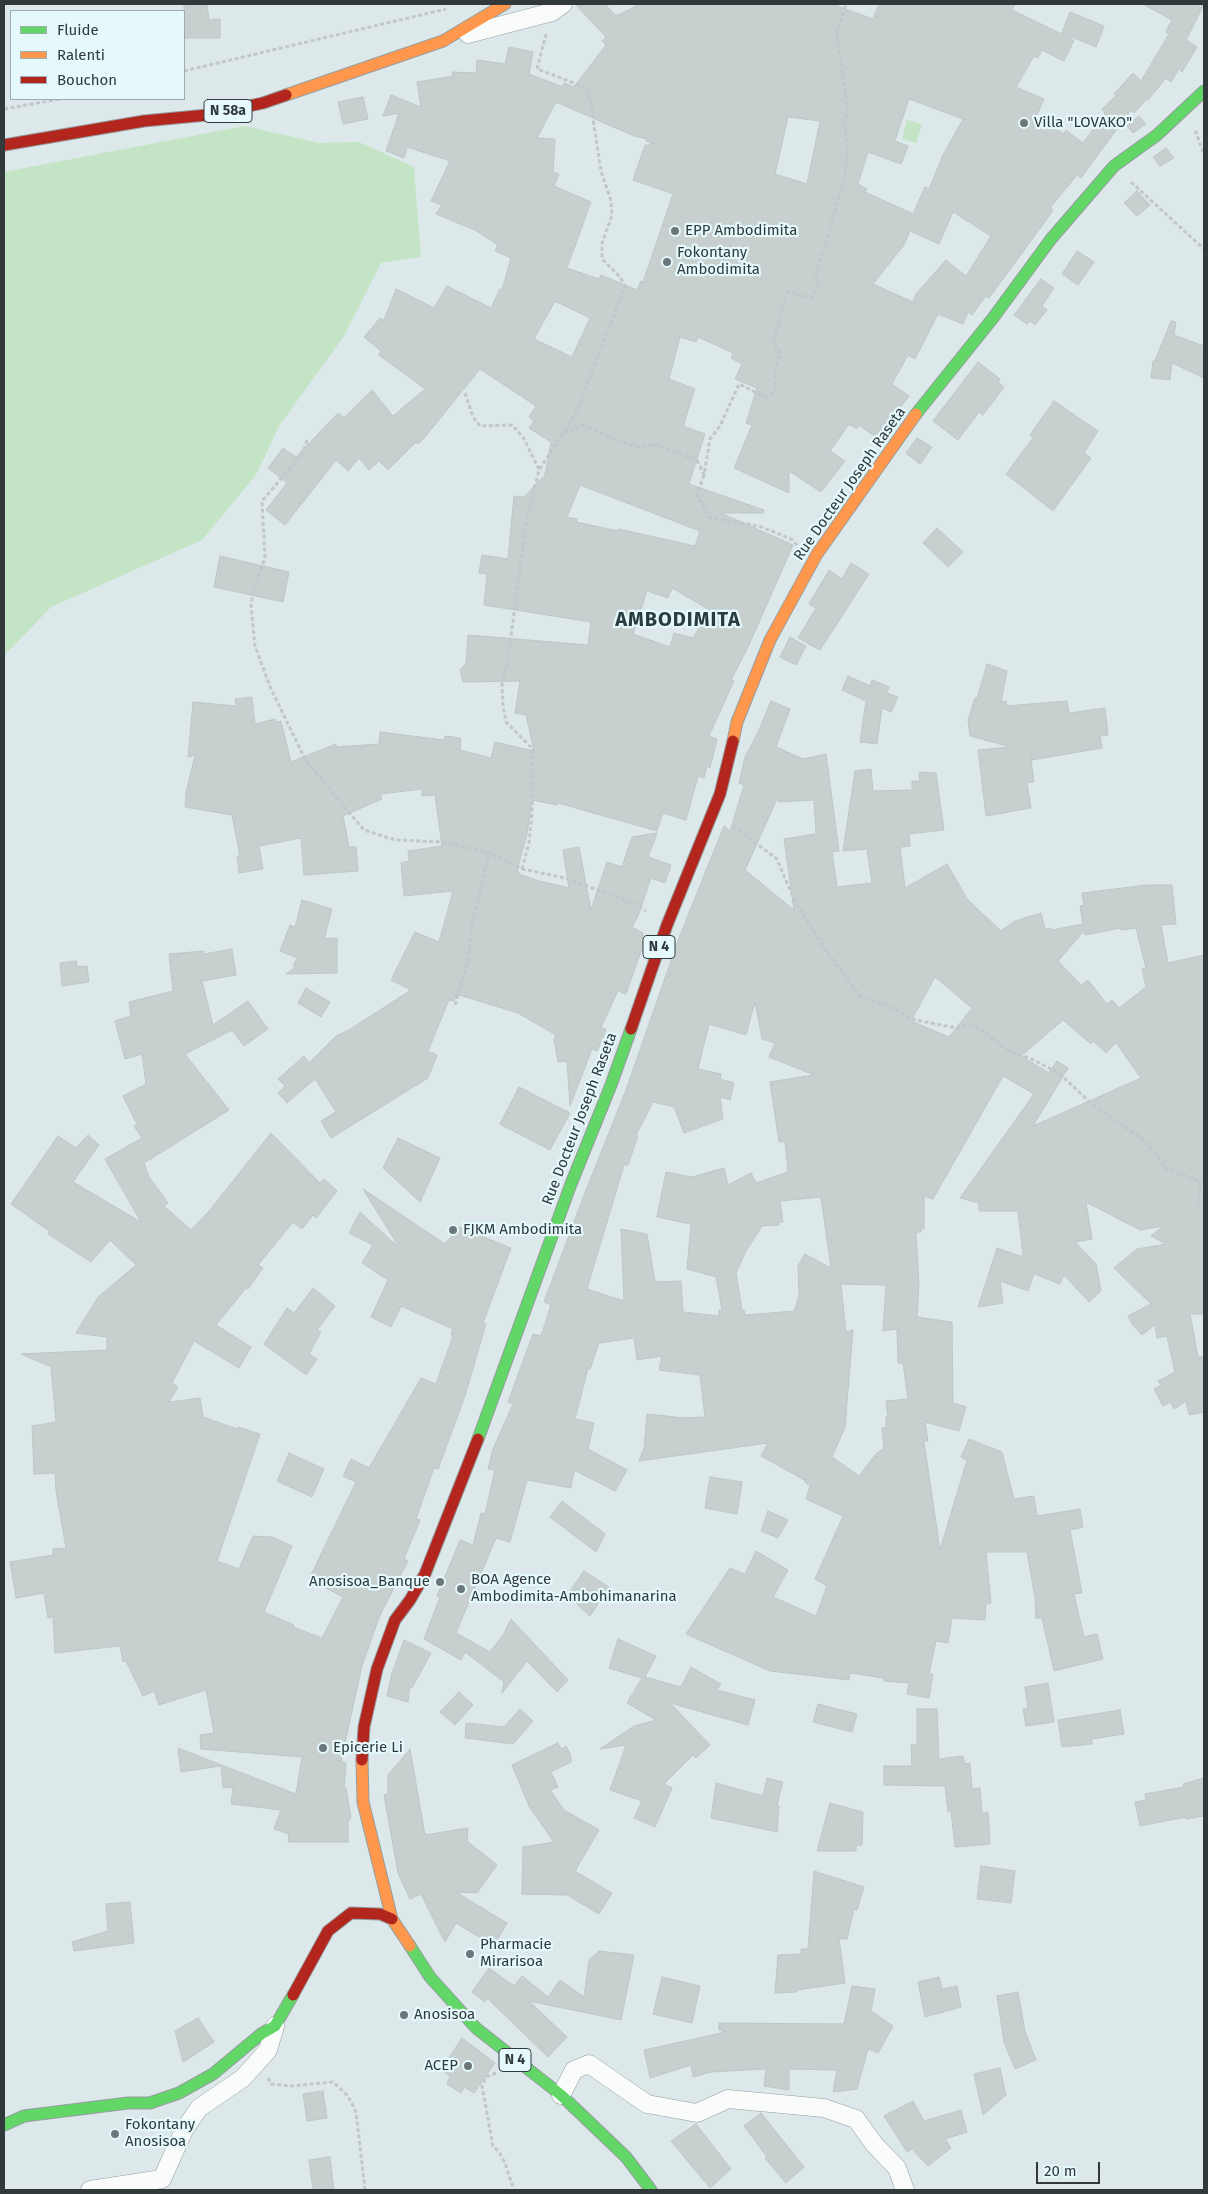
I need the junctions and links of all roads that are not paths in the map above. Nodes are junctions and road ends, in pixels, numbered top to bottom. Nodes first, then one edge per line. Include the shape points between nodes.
1 (505, 4) edge
2 (557, 8) edge
3 (444, 41) junction
4 (1204, 91) edge
5 (4, 145) edge
6 (392, 1919) junction
7 (274, 2026) junction
8 (561, 2095) junction
9 (4, 2125) edge
10 (90, 2190) edge
11 (651, 2190) edge
12 (905, 2190) edge

1 - 3 main road, N 58a
2 - 3 street
3 - 5 main road, N 58a via 263,103 207,115 144,121
4 - 6 main road, Rue Docteur Joseph Raseta / N 4 via 1157,134 1114,166 1051,239 993,318 903,430 818,554 770,640 737,722 720,794 666,925 611,1085 453,1502 425,1574 395,1620 377,1669 364,1726 361,1772 363,1802
6 - 7 main road via 380,1914 351,1912 328,1931
6 - 8 main road, Rue Docteur Joseph Raseta / N 4 via 430,1977 476,2028
7 - 9 main road via 213,2074 179,2093 150,2103 24,2116
7 - 10 street via 268,2050 243,2078 199,2108 184,2130 162,2179
8 - 11 main road, Rue Docteur Joseph Raseta / N 4 via 626,2157
8 - 12 street via 574,2070 589,2064 647,2104 697,2114 728,2100 824,2108 856,2119 897,2168

